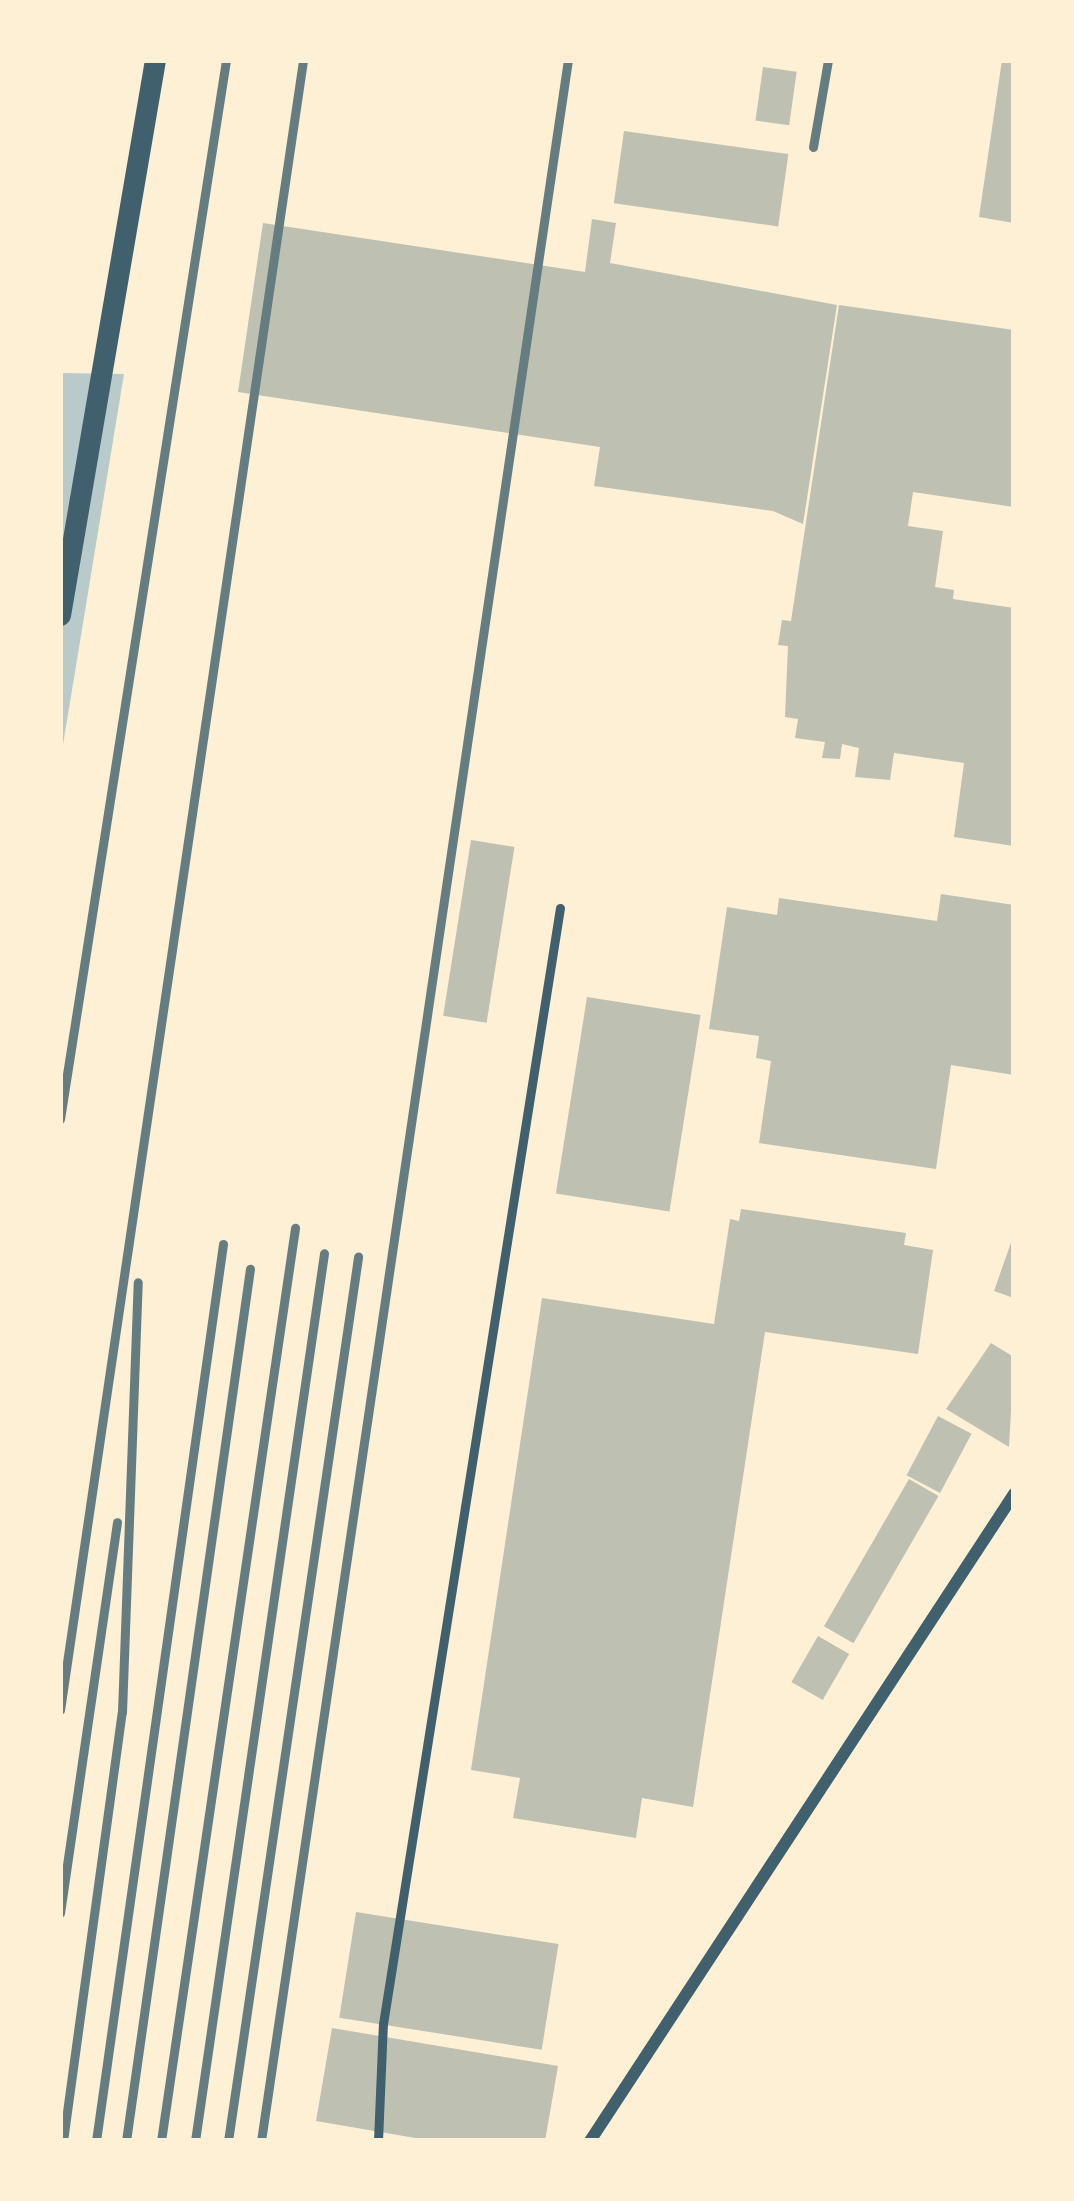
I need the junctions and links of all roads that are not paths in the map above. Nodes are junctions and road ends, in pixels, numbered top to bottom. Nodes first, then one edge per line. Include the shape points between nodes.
1 (154, 60) edge
2 (60, 615) edge
3 (560, 908) dead end
4 (1014, 1494) edge
5 (378, 2141) edge
6 (590, 2141) edge

1 - 2 street
3 - 5 lane via 389,1982
4 - 6 street

